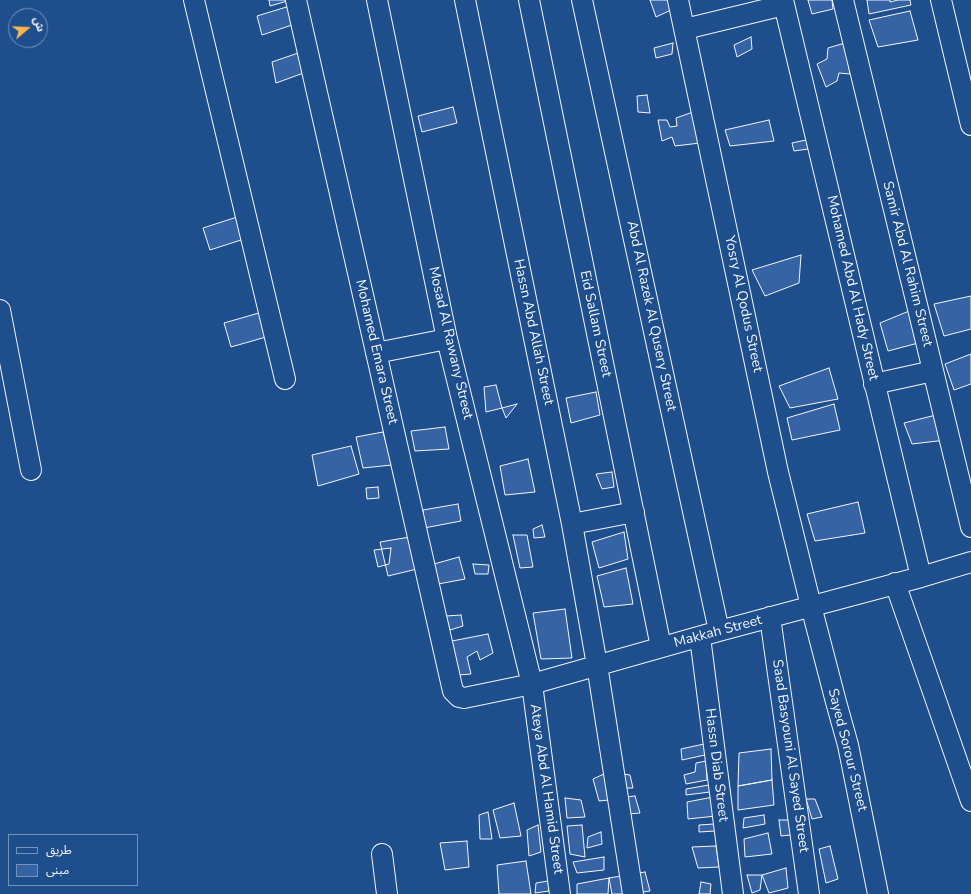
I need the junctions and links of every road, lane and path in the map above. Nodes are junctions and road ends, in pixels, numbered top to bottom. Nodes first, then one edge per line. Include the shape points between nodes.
1 (194, 0) edge
2 (296, 0) edge
3 (377, 0) edge
4 (465, 0) edge
5 (529, 0) edge
6 (582, 0) edge
7 (678, 0) edge
8 (843, 0) edge
9 (941, 0) edge
10 (784, 2) edge
11 (684, 29) junction
12 (971, 125) edge
13 (0, 310) edge
14 (448, 339) junction
15 (376, 353) junction
16 (933, 371) junction
17 (285, 379) dead end
18 (874, 384) junction
19 (31, 470) dead end
20 (634, 512) junction
21 (572, 524) junction
22 (971, 527) edge
23 (971, 562) edge
24 (921, 577) junction
25 (894, 584) junction
26 (811, 606) junction
27 (770, 617) junction
28 (719, 631) junction
29 (700, 637) junction
30 (661, 647) junction
31 (597, 665) junction
32 (532, 684) junction
33 (464, 698) joint
34 (971, 801) edge
35 (382, 854) dead end
36 (387, 894) edge
37 (560, 894) edge
38 (632, 894) edge
39 (733, 894) edge
40 (809, 894) edge
41 (878, 894) edge

1 - 17 street
2 - 15 street, Mohamed Emara Street
3 - 14 street, Mosad Al Rawany Street
4 - 21 street, Hassn Abd Allah Street
5 - 20 street, Eid Sallam Street
6 - 28 street, Abd Al Razek Al Qusery Street
7 - 11 street, Yosry Al Qodus Street
8 - 16 street, Samir Abd Al Rahim Street
9 - 12 street
10 - 11 street
10 - 18 street, Mohamed Abd Al Hady Street
11 - 26 street, Yosry Al Qodus Street via 778,472
13 - 19 street
14 - 15 street
14 - 32 street, Mosad Al Rawany Street
15 - 33 street, Mohamed Emara Street via 453,691
16 - 18 street
16 - 22 street, Samir Abd Al Rahim Street
18 - 24 street, Mohamed Abd Al Hady Street
20 - 21 street
20 - 30 street, Eid Sallam Street
21 - 31 street, Hassn Abd Allah Street
23 - 24 street, Makkah Street
24 - 25 street, Makkah Street
25 - 26 street, Makkah Street
25 - 34 street
26 - 27 street, Makkah Street
26 - 41 street, Sayed Sorour Street via 848,745
27 - 28 street, Makkah Street
27 - 40 street, Saad Basyouni Al Sayed Street
28 - 29 street, Makkah Street
29 - 30 street, Makkah Street
29 - 39 street, Hassn Diab Street
30 - 31 street, Makkah Street
31 - 32 street, Makkah Street
31 - 38 street, Hassn Abd Allah Street
32 - 33 street, Makkah Street
32 - 37 street, Ateya Abd Al Hamid Street
35 - 36 street

